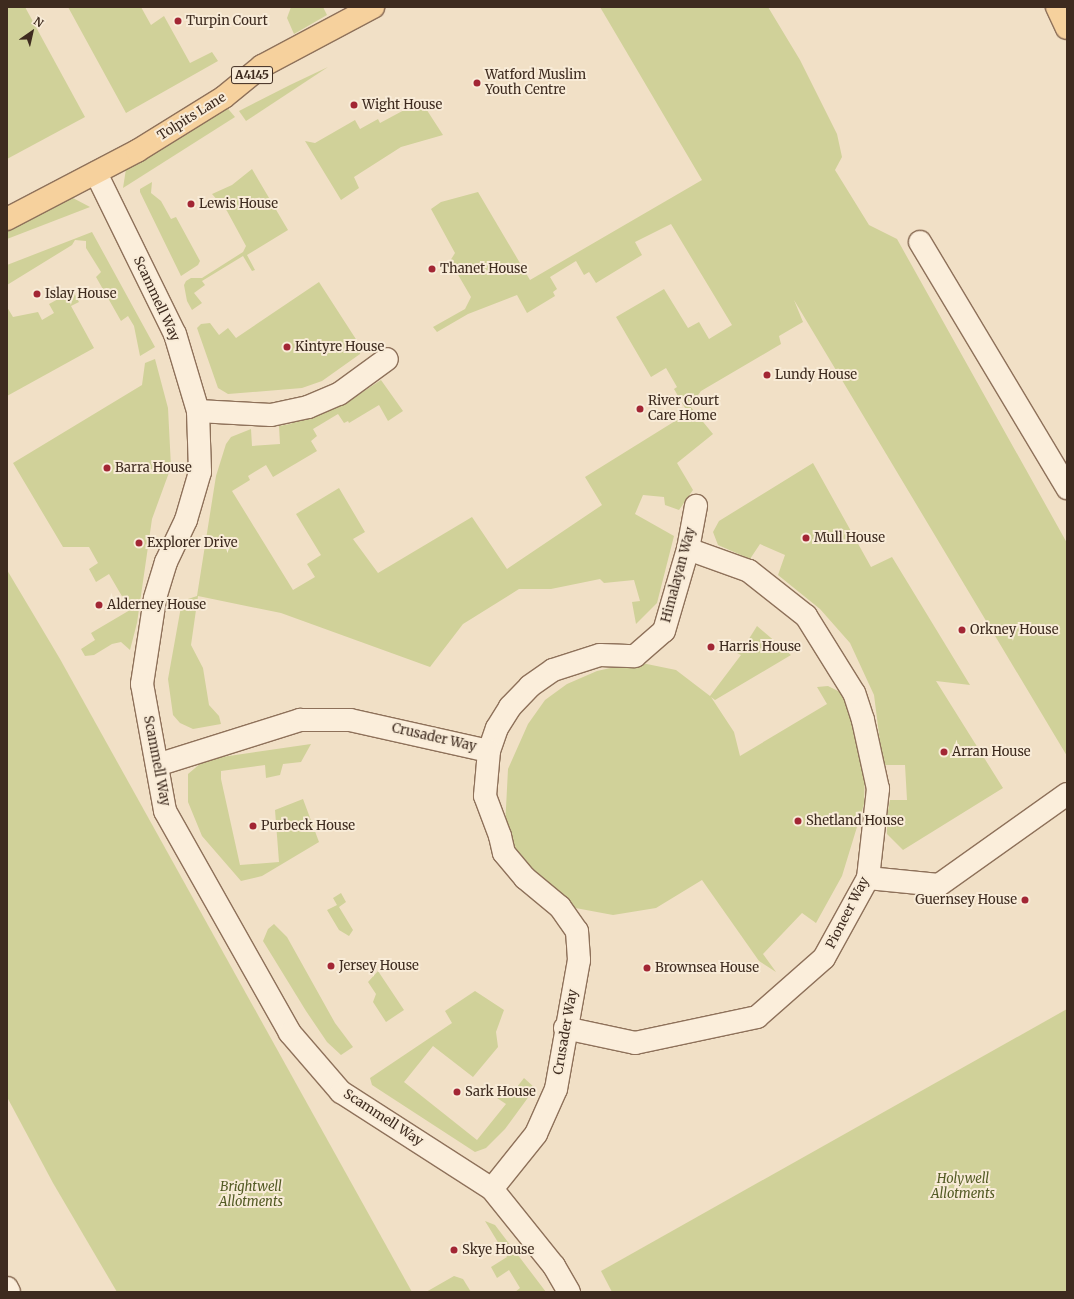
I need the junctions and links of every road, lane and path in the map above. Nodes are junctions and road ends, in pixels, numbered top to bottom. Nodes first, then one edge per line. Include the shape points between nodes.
1 (373, 7) edge
2 (1057, 7) edge
3 (1067, 28) edge
4 (96, 173) junction
5 (7, 219) edge
6 (920, 242) dead end
7 (387, 359) dead end
8 (198, 411) junction
9 (1066, 484) edge
10 (696, 506) dead end
11 (688, 549) junction
12 (489, 751) junction
13 (157, 765) junction
14 (1067, 794) edge
15 (868, 878) junction
16 (565, 1028) junction
17 (492, 1189) junction
18 (7, 1288) edge
19 (9, 1292) edge
20 (569, 1292) edge

1 - 4 main road, Tolpits Lane / A4145 via 262,66 224,98
2 - 3 main road
4 - 5 main road, Tolpits Lane / A4145
4 - 8 street, Scammell Way via 175,334
6 - 9 street
7 - 8 street via 339,394 308,407 272,415
8 - 13 street, Scammell Way via 200,472 186,520 166,562 155,599 142,684
10 - 11 street, Himalayan Way
11 - 12 street, Himalayan Way via 664,631 635,656 600,655 553,670 541,678 510,707 497,728
11 - 15 street, Pioneer Way via 749,571 806,616 854,693 878,789
12 - 13 street, Crusader Way via 350,720 300,720
12 - 16 street, Crusader Way via 485,796 504,853 525,878 560,906 577,931 579,960
13 - 17 street, Scammell Way via 165,810 290,1033 341,1092
14 - 15 street via 939,885
15 - 16 street, Pioneer Way via 824,958 757,1017 635,1043
16 - 17 street, Crusader Way via 556,1089 536,1134
17 - 20 street, Scammell Way via 554,1266
18 - 19 street

